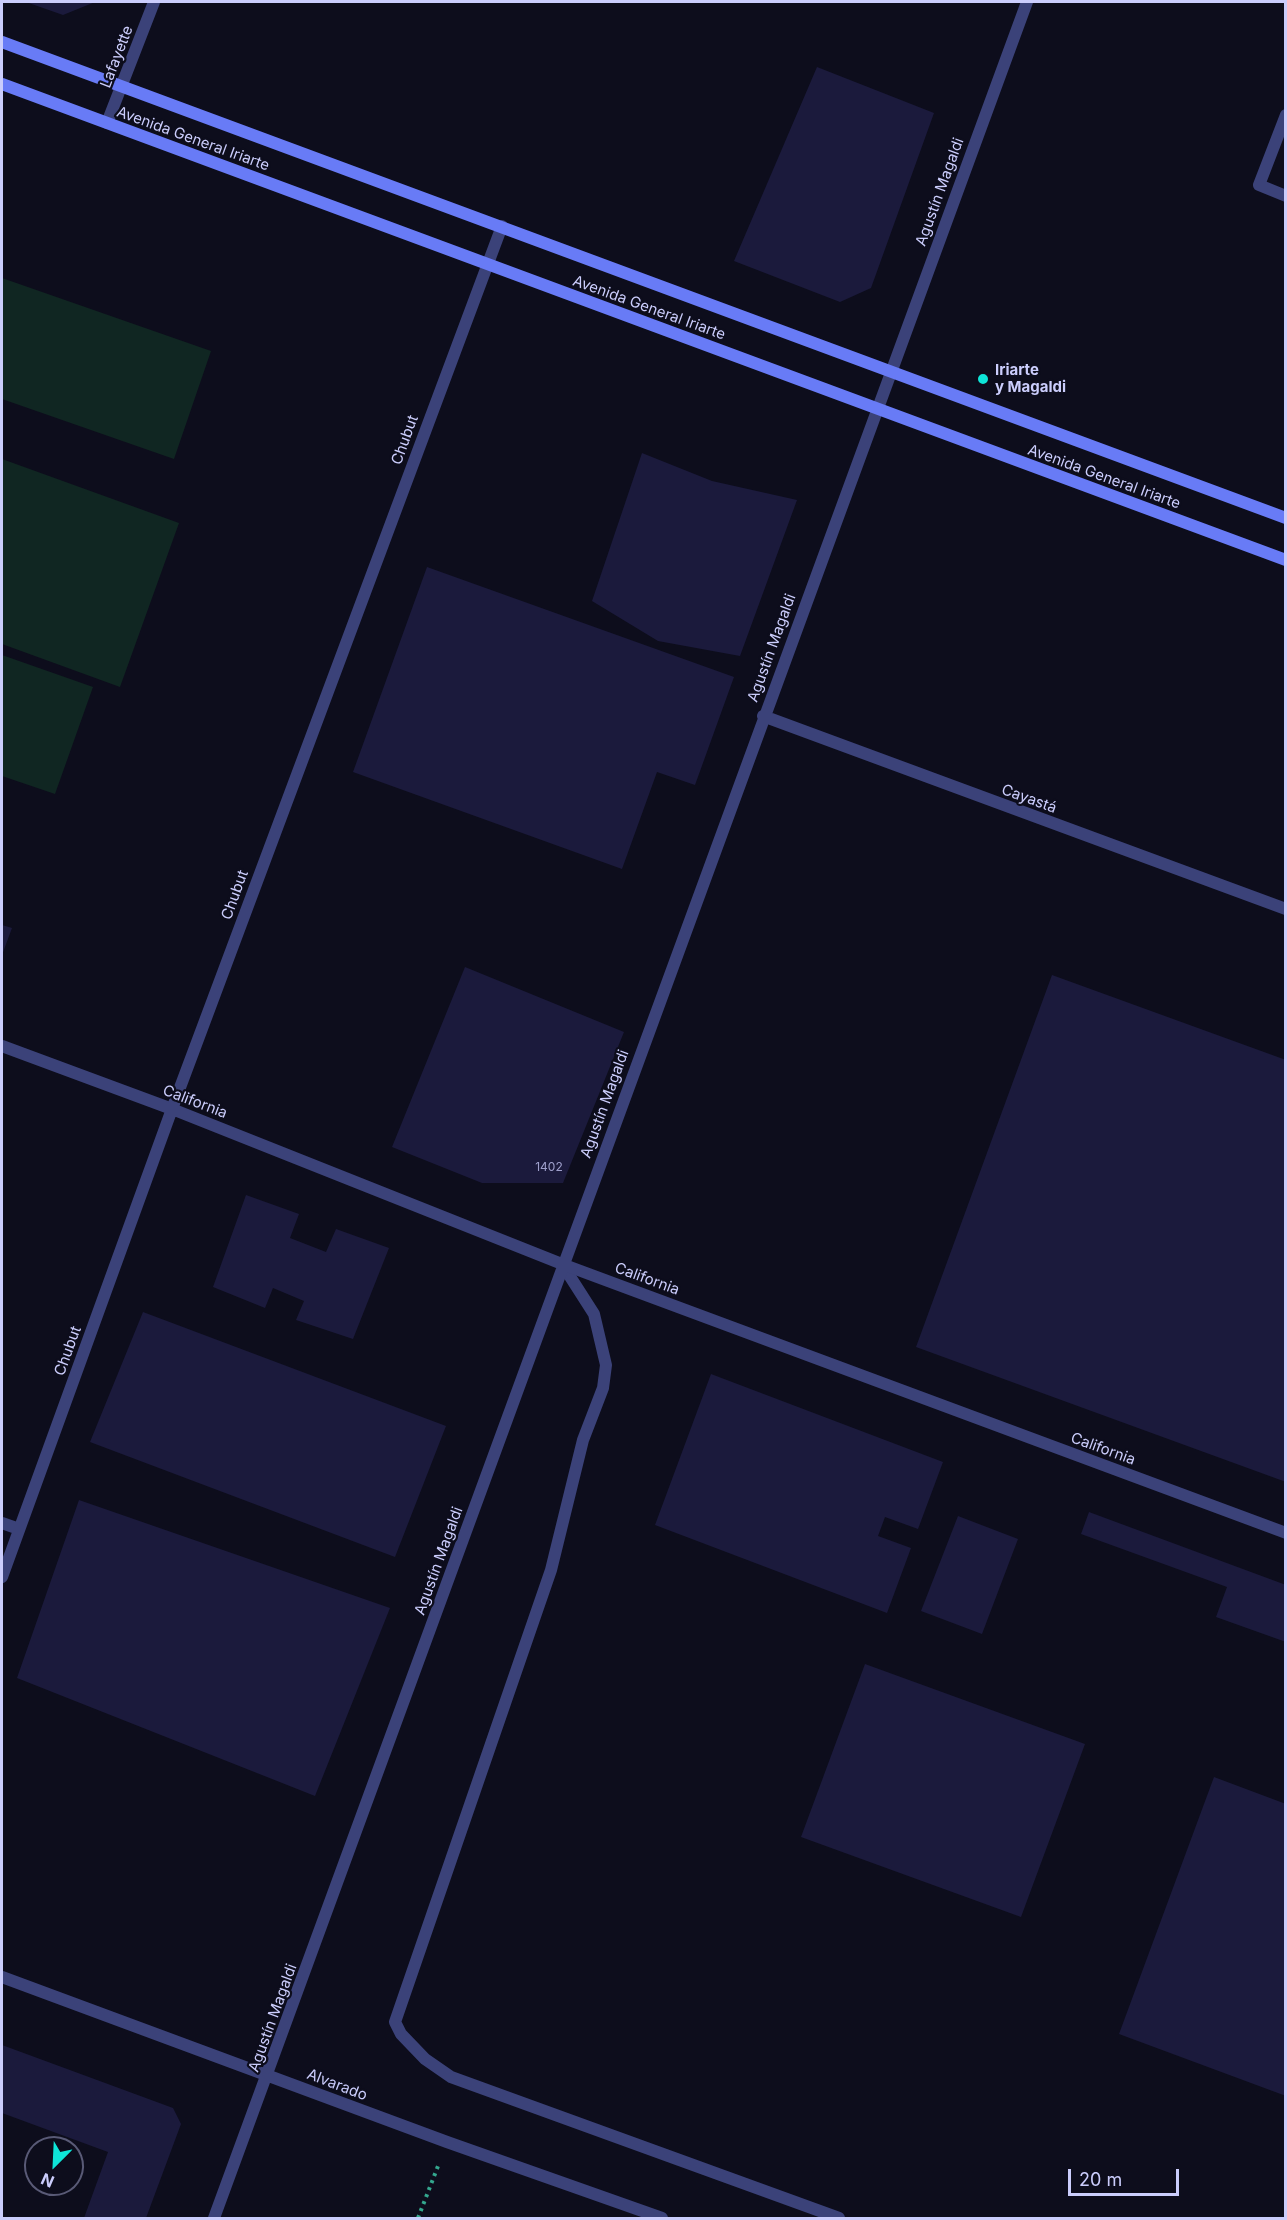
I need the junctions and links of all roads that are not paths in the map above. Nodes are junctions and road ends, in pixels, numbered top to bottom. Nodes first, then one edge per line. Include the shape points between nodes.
1 (154, 2) edge
2 (1027, 2) edge
3 (2, 42) edge
4 (2, 84) edge
5 (122, 86) junction
6 (1286, 115) edge
7 (107, 123) junction
8 (1286, 196) edge
9 (502, 225) junction
10 (487, 264) junction
11 (890, 371) junction
12 (877, 409) junction
13 (1286, 518) edge
14 (1286, 560) edge
15 (763, 716) junction
16 (1286, 909) edge
17 (2, 1046) edge
18 (172, 1109) junction
19 (562, 1264) junction
20 (2, 1522) edge
21 (19, 1529) junction
22 (1286, 1533) edge
23 (2, 1576) edge
24 (2, 1977) edge
25 (268, 2075) junction
26 (214, 2218) edge
27 (662, 2218) edge
28 (839, 2218) edge

1 - 5 street, Lafayette
2 - 11 street, Agustín Magaldi
3 - 5 main road, Avenida General Iriarte
4 - 7 main road, Avenida General Iriarte
5 - 7 street, Lafayette
5 - 9 main road, Avenida General Iriarte
6 - 8 street via 1259,186
7 - 10 main road, Avenida General Iriarte
9 - 10 street, Chubut
9 - 11 main road, Avenida General Iriarte
10 - 12 main road, Avenida General Iriarte
10 - 18 street, Chubut
11 - 12 street, Agustín Magaldi
11 - 13 main road, Avenida General Iriarte
12 - 14 main road, Avenida General Iriarte
12 - 15 street, Agustín Magaldi
15 - 16 street, Cayastá
15 - 19 street, Agustín Magaldi
17 - 18 street, California
18 - 19 street, California
18 - 21 street, Chubut
19 - 22 street, California
19 - 25 street, Agustín Magaldi
19 - 28 street via 594,1314 606,1365 603,1388 583,1440 551,1570 395,2022 425,2059 451,2076
20 - 21 street
21 - 23 street, Chubut
24 - 25 street, Alvarado
25 - 26 street, Agustín Magaldi
25 - 27 street, Alvarado

